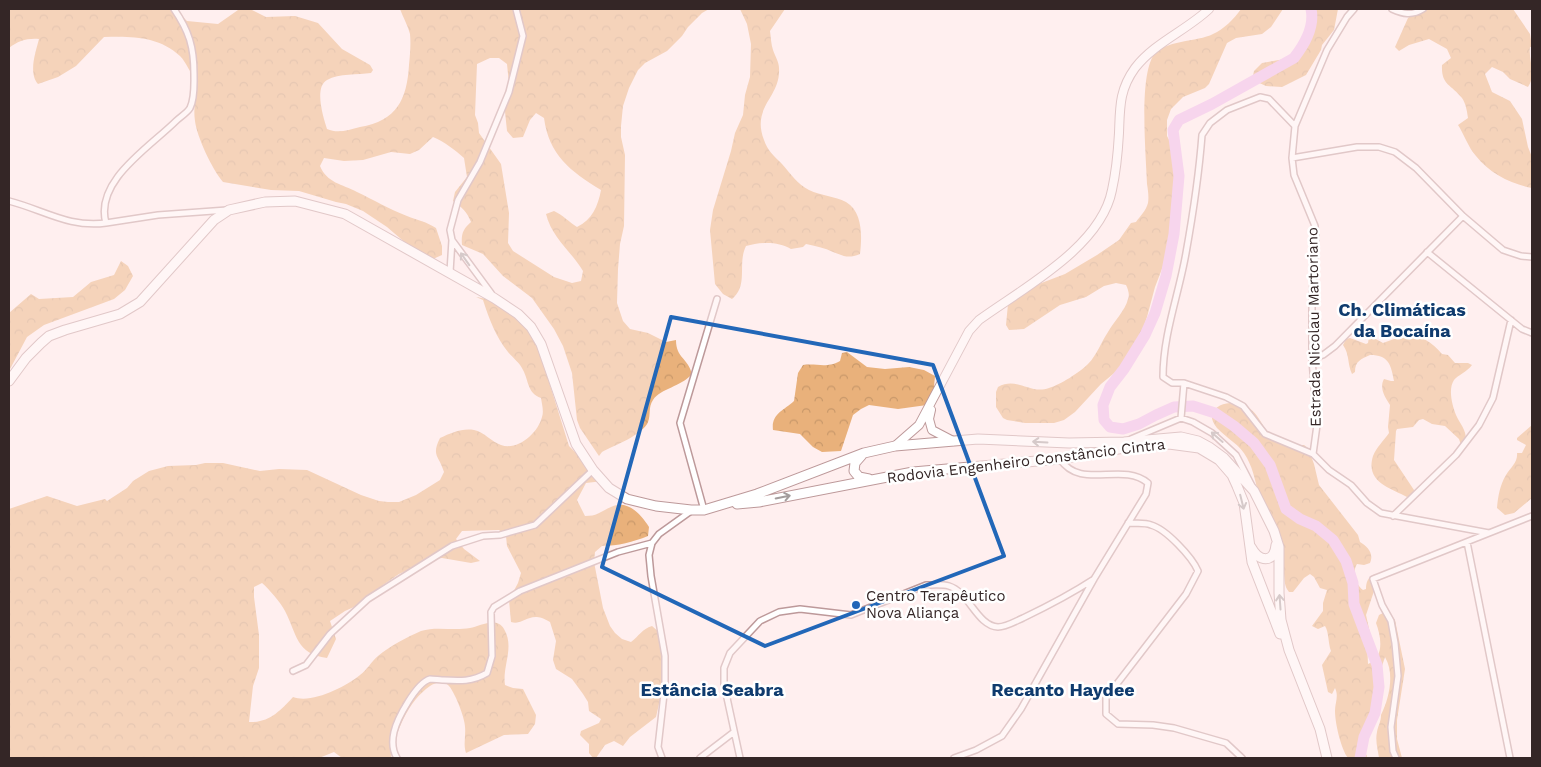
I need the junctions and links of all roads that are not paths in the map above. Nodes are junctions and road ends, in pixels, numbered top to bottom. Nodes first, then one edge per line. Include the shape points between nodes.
1 (174, 9) edge
2 (516, 9) edge
3 (1210, 9) edge
4 (1354, 9) edge
5 (1392, 9) edge
6 (1422, 9) edge
7 (1295, 126) junction
8 (1292, 158) junction
9 (9, 202) edge
10 (229, 210) junction
11 (1463, 216) junction
12 (106, 223) junction
13 (452, 240) junction
14 (1427, 252) junction
15 (1532, 257) edge
16 (450, 272) junction
17 (494, 298) junction
18 (717, 299) dead end
19 (1511, 320) junction
20 (1532, 333) edge
21 (1312, 359) junction
22 (9, 381) edge
23 (1184, 383) junction
24 (933, 401) junction
25 (1181, 418) junction
26 (953, 441) junction
27 (1124, 442) junction
28 (896, 446) junction
29 (864, 453) junction
30 (1313, 454) junction
31 (1060, 459) junction
32 (593, 470) junction
33 (872, 479) junction
34 (1254, 491) junction
35 (717, 506) junction
36 (691, 510) junction
37 (704, 510) junction
38 (1393, 516) junction
39 (1532, 516) edge
40 (1128, 523) junction
41 (1274, 531) junction
42 (1489, 534) junction
43 (1248, 540) junction
44 (1467, 542) junction
45 (652, 543) junction
46 (1094, 579) junction
47 (1289, 650) junction
48 (293, 671) dead end
49 (734, 732) junction
50 (397, 758) edge
51 (662, 758) edge
52 (700, 758) edge
53 (740, 758) edge
54 (954, 758) edge
55 (1242, 758) edge
56 (1327, 758) edge
57 (1396, 758) edge
58 (1510, 758) edge

1 - 12 street via 184,24 193,51 194,87 190,108 135,157 106,193 103,215
2 - 13 street via 523,36 509,92 480,162 458,200 450,230
3 - 24 main road via 1149,53 1124,87 1112,191 1100,220 1059,264 979,320
4 - 7 street, Estrada Nicolau Martoriano via 1327,50
5 - 6 street via 1411,14
7 - 8 street, Estrada Nicolau Martoriano
7 - 23 street via 1270,99 1260,97 1227,110 1210,123 1202,135 1186,254 1163,360 1163,376 1172,383
8 - 11 street via 1357,147 1379,147 1395,152 1416,168
8 - 21 street, Estrada Nicolau Martoriano via 1294,176 1315,226
9 - 12 street via 76,224
10 - 12 street
10 - 16 main road, Rodovia Engenheiro Constâncio Cintra via 265,202 295,201 345,214
10 - 22 main road, Rodovia Engenheiro Constâncio Cintra via 214,220 140,302 120,314 49,336 26,358
11 - 14 street
11 - 15 street via 1503,250
13 - 16 street
17 -> 13 street
14 - 19 street
14 - 21 street via 1335,346
16 - 17 main road, Rodovia Engenheiro Constâncio Cintra
17 - 32 main road, Rodovia Engenheiro Constâncio Cintra via 518,314 541,344 576,444
18 - 37 street via 680,423
19 - 20 street via 1522,330
19 - 38 street via 1493,398 1479,425 1456,455
21 - 30 street, Estrada Nicolau Martoriano via 1317,425
23 - 25 street
23 - 30 street via 1243,406 1265,434
24 - 26 main road via 929,419 932,430
24 - 28 main road via 919,425
25 - 27 street
34 -> 25 street via 1236,454 1212,433
27 -> 26 main road, Rodovia Engenheiro Constâncio Cintra
26 - 28 main road, Rodovia Engenheiro Constâncio Cintra
27 - 34 main road, Rodovia Engenheiro Constâncio Cintra via 1181,436 1198,441 1224,458
28 - 29 main road, Rodovia Engenheiro Constâncio Cintra
29 - 33 main road via 855,463 854,471 859,477
29 - 35 main road, Rodovia Engenheiro Constâncio Cintra
30 - 38 street via 1367,503 1381,513
31 - 33 main road, Rodovia Engenheiro Constâncio Cintra via 913,472
31 - 40 street via 1066,468 1079,474 1126,474 1148,483 1146,494
31 -> 43 main road, Rodovia Engenheiro Constâncio Cintra via 1169,444 1199,448 1219,460 1232,475 1244,503
32 - 36 main road, Rodovia Engenheiro Constâncio Cintra via 609,488 627,499
32 - 48 street via 535,524 452,546 368,598 330,634 306,665
35 -> 33 main road, Rodovia Engenheiro Constâncio Cintra via 759,502
34 - 41 main road, Rodovia Engenheiro Constâncio Cintra
35 - 37 main road, Rodovia Engenheiro Constâncio Cintra
36 - 37 main road, Rodovia Engenheiro Constâncio Cintra
36 - 45 street
38 - 42 street
39 - 42 street
40 - 46 street
40 - 55 street via 1159,528 1194,561 1198,571 1186,594 1106,698 1106,714 1118,724 1167,727 1226,743
41 - 43 main road via 1275,553 1268,558 1258,557
47 -> 41 main road, Rodovia Engenheiro Constâncio Cintra via 1281,620 1279,547
42 - 44 street
43 - 47 main road, Rodovia Engenheiro Constâncio Cintra via 1252,562 1279,634
44 - 57 street via 1373,579 1391,621 1395,643 1398,676 1391,727
44 - 58 street
45 - 50 street via 609,555 520,591 494,607 491,612 492,656 487,673 464,681 430,679 421,685 409,700 396,727 393,751
45 - 51 street via 649,555 651,576 665,656 658,747
46 - 49 street via 1060,601 998,627 985,622 951,586 939,584 926,584 851,615 800,609 779,612 760,621 730,653 724,668
46 - 54 street via 1021,709 1002,736
47 - 56 main road, Rodovia Engenheiro Constâncio Cintra via 1320,729
49 - 52 street
49 - 53 street

